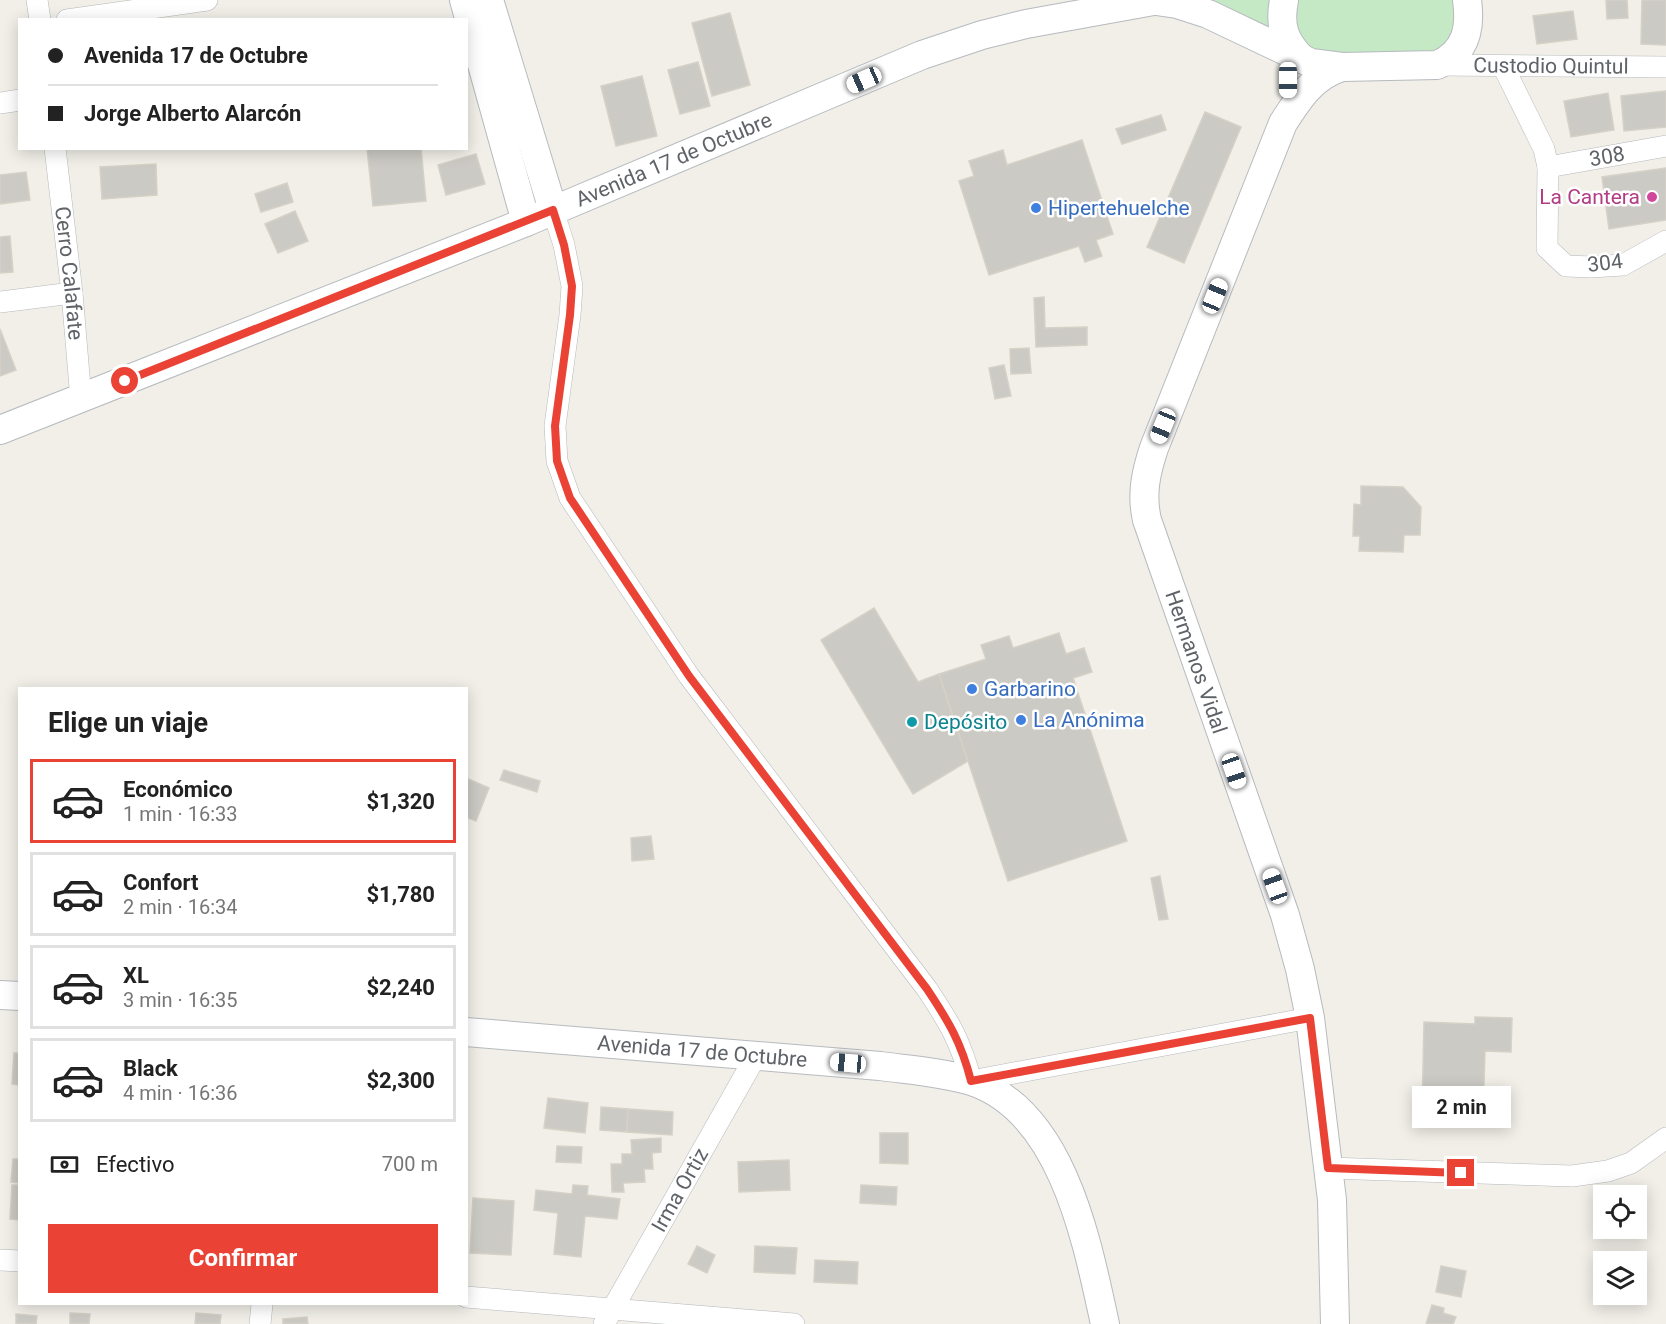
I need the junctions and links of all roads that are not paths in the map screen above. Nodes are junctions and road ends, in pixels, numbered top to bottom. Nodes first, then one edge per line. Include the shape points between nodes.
1 (38, 0) edge
2 (207, 0) edge
3 (464, 0) edge
4 (489, 0) edge
5 (1158, 0) edge
6 (1284, 0) edge
7 (1467, 0) edge
8 (40, 18) edge
9 (81, 18) edge
10 (1291, 49) junction
11 (1437, 65) junction
12 (1503, 66) junction
13 (1342, 67) junction
14 (1666, 67) edge
15 (18, 100) edge
16 (0, 103) edge
17 (1283, 123) junction
18 (1666, 146) edge
19 (55, 150) edge
20 (1548, 167) junction
21 (553, 210) junction
22 (526, 222) junction
23 (1666, 241) edge
24 (72, 293) junction
25 (0, 302) edge
26 (81, 399) junction
27 (0, 430) edge
28 (0, 995) edge
29 (18, 996) edge
30 (1310, 1018) junction
31 (468, 1032) edge
32 (758, 1054) junction
33 (971, 1081) junction
34 (1666, 1138) edge
35 (1328, 1168) junction
36 (0, 1260) edge
37 (18, 1261) edge
38 (468, 1297) edge
39 (262, 1305) edge
40 (609, 1316) edge
41 (260, 1324) edge
42 (794, 1324) edge
43 (1106, 1324) edge
44 (1335, 1324) edge

1 - 8 street
2 - 9 street
3 - 22 main road
4 - 21 main road
5 - 10 main road, Avenida 17 de Octubre via 1193,8
5 - 21 main road, Avenida 17 de Octubre via 1026,24 958,42
6 - 10 main road, Hermanos Vidal via 1282,12
7 - 11 main road via 1468,28 1462,46
10 - 13 main road, Avenida 17 de Octubre via 1322,65
10 - 17 main road, Hermanos Vidal
11 - 12 street, Custodio Quintul
11 - 13 main road, Avenida 17 de Octubre
12 - 14 street, Custodio Quintul
12 - 20 street via 1544,149
13 - 17 main road, Hermanos Vidal via 1312,84
15 - 16 street
17 - 30 main road, Hermanos Vidal via 1154,448 1144,507 1285,915
18 - 20 street, 308
19 - 24 street, Cerro Calafate
20 - 23 street, 304 via 1546,248 1566,266 1623,265
21 - 22 main road, Avenida 17 de Octubre
21 - 33 street via 572,286 555,426 557,461 570,498 689,676 927,989 955,1032
22 - 26 main road, Avenida 17 de Octubre
24 - 25 street
24 - 26 street, Cerro Calafate
26 - 27 main road, Avenida 17 de Octubre
28 - 29 main road
30 - 33 street
30 - 35 main road, Hermanos Vidal
31 - 32 main road, Avenida 17 de Octubre
32 - 33 main road, Avenida 17 de Octubre via 925,1071
32 - 40 street, Irma Ortiz
33 - 43 main road, Avenida 17 de Octubre via 1013,1105 1029,1121 1054,1160 1087,1247
34 - 35 street via 1630,1163 1572,1176
35 - 44 main road, Hermanos Vidal via 1334,1231
36 - 37 street
38 - 40 street
39 - 41 street
40 - 42 street

